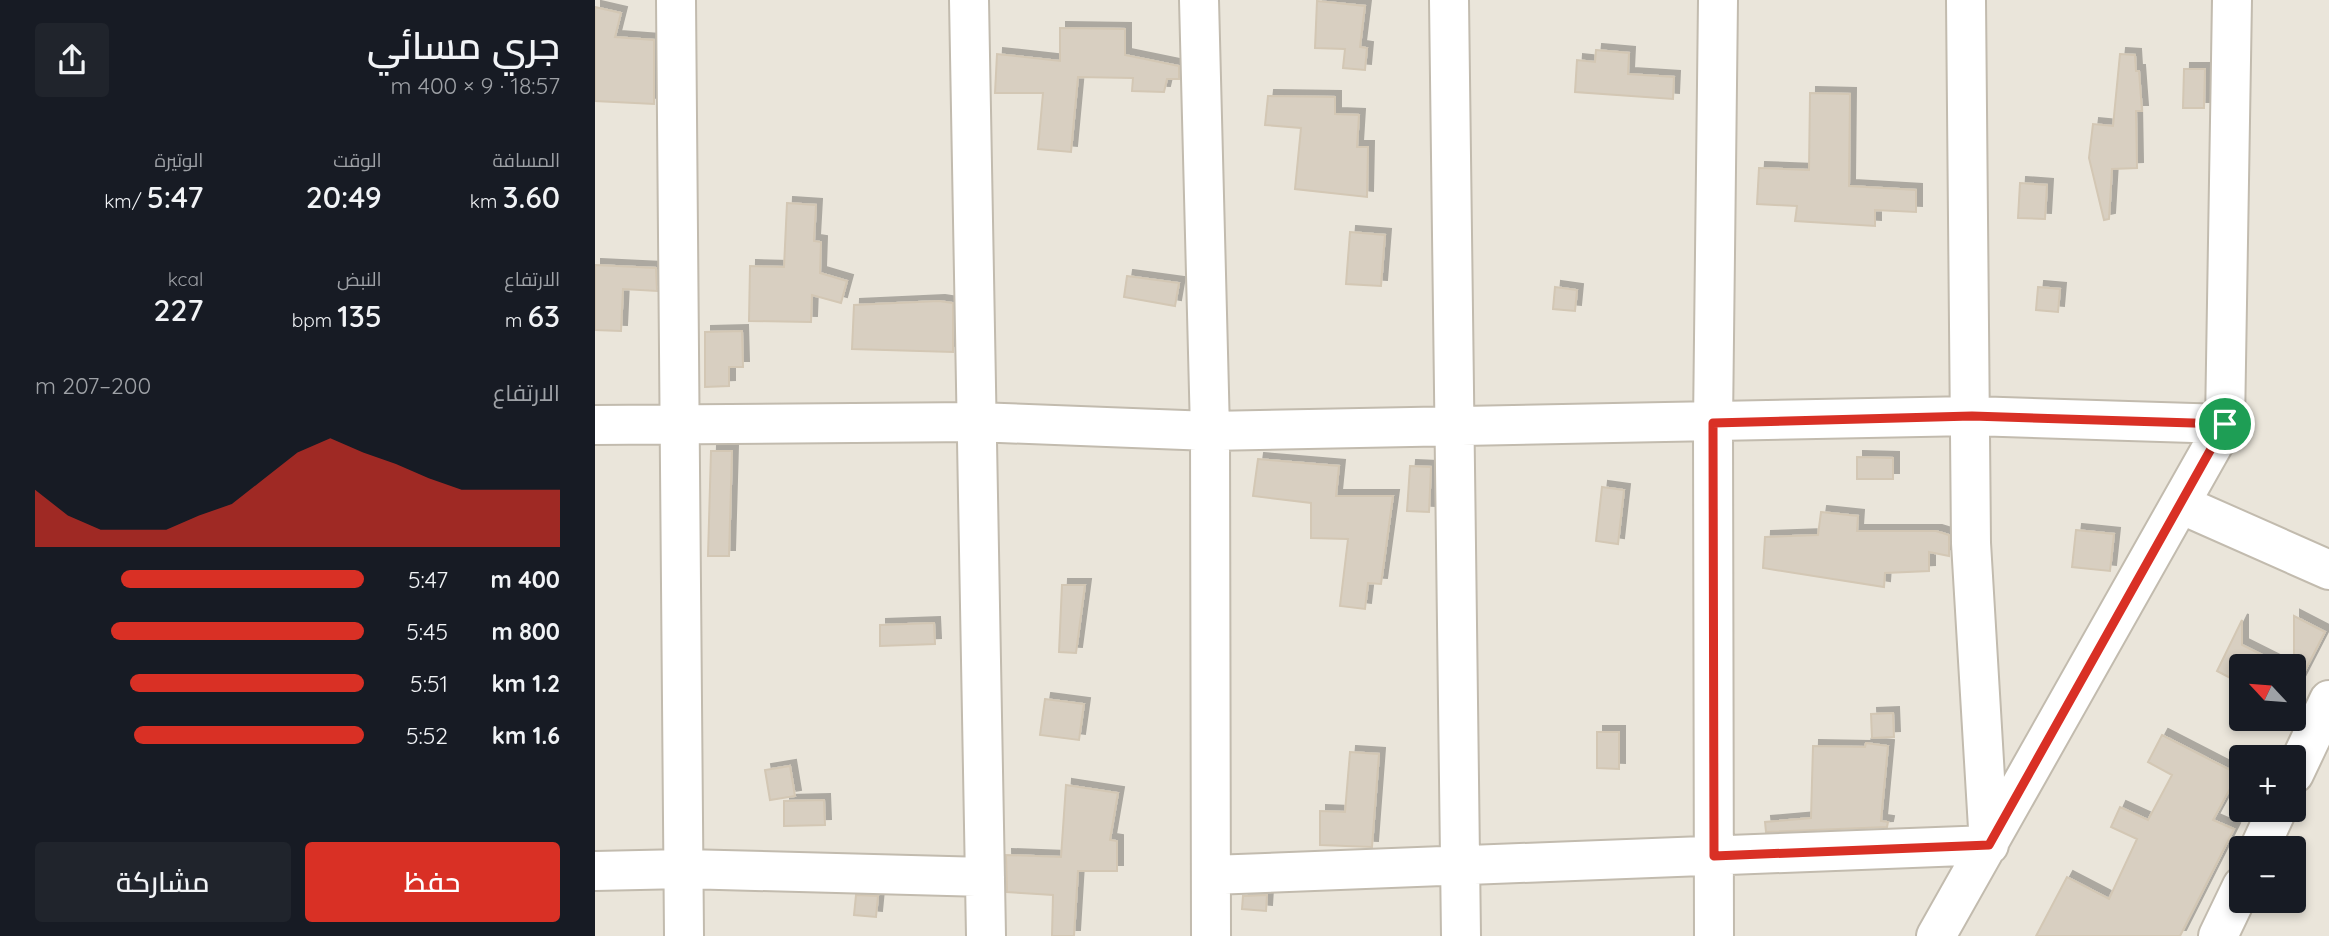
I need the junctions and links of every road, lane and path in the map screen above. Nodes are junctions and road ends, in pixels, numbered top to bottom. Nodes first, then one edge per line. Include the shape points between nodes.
1 (675, 0) edge
2 (969, 0) edge
3 (1199, 0) edge
4 (1449, 0) edge
5 (1718, 0) edge
6 (1966, 0) edge
7 (2232, 0) edge
8 (1972, 416) junction
9 (976, 422) junction
10 (1713, 423) junction
11 (680, 424) junction
12 (2225, 424) junction
13 (595, 425) edge
14 (1457, 427) junction
15 (1210, 431) junction
16 (2180, 504) junction
17 (2329, 570) edge
18 (2329, 700) edge
19 (2306, 749) edge
20 (1989, 845) junction
21 (1714, 856) junction
22 (1461, 866) junction
23 (684, 869) junction
24 (595, 871) edge
25 (1211, 875) junction
26 (985, 877) junction
27 (2229, 913) edge
28 (684, 936) edge
29 (986, 936) edge
30 (1211, 936) edge
31 (1461, 936) edge
32 (1714, 936) edge
33 (1936, 936) edge
34 (2218, 936) edge

1 - 11 street
2 - 9 street
3 - 15 street
4 - 14 street
5 - 10 street
6 - 8 street
7 - 12 street
8 - 10 street
8 - 12 street
8 - 20 street via 1971,543
9 - 11 street
9 - 15 street
9 - 26 street
10 - 14 street
10 - 21 street
11 - 13 street
11 - 23 street
12 - 16 street
14 - 15 street
14 - 22 street
15 - 25 street
16 - 17 street
16 - 20 street
18 - 19 street
20 - 21 street
20 - 33 street
21 - 22 street
21 - 32 street
22 - 25 street
22 - 31 street
23 - 24 street
23 - 26 street
23 - 28 street
25 - 30 street
26 - 29 street
27 - 34 street

